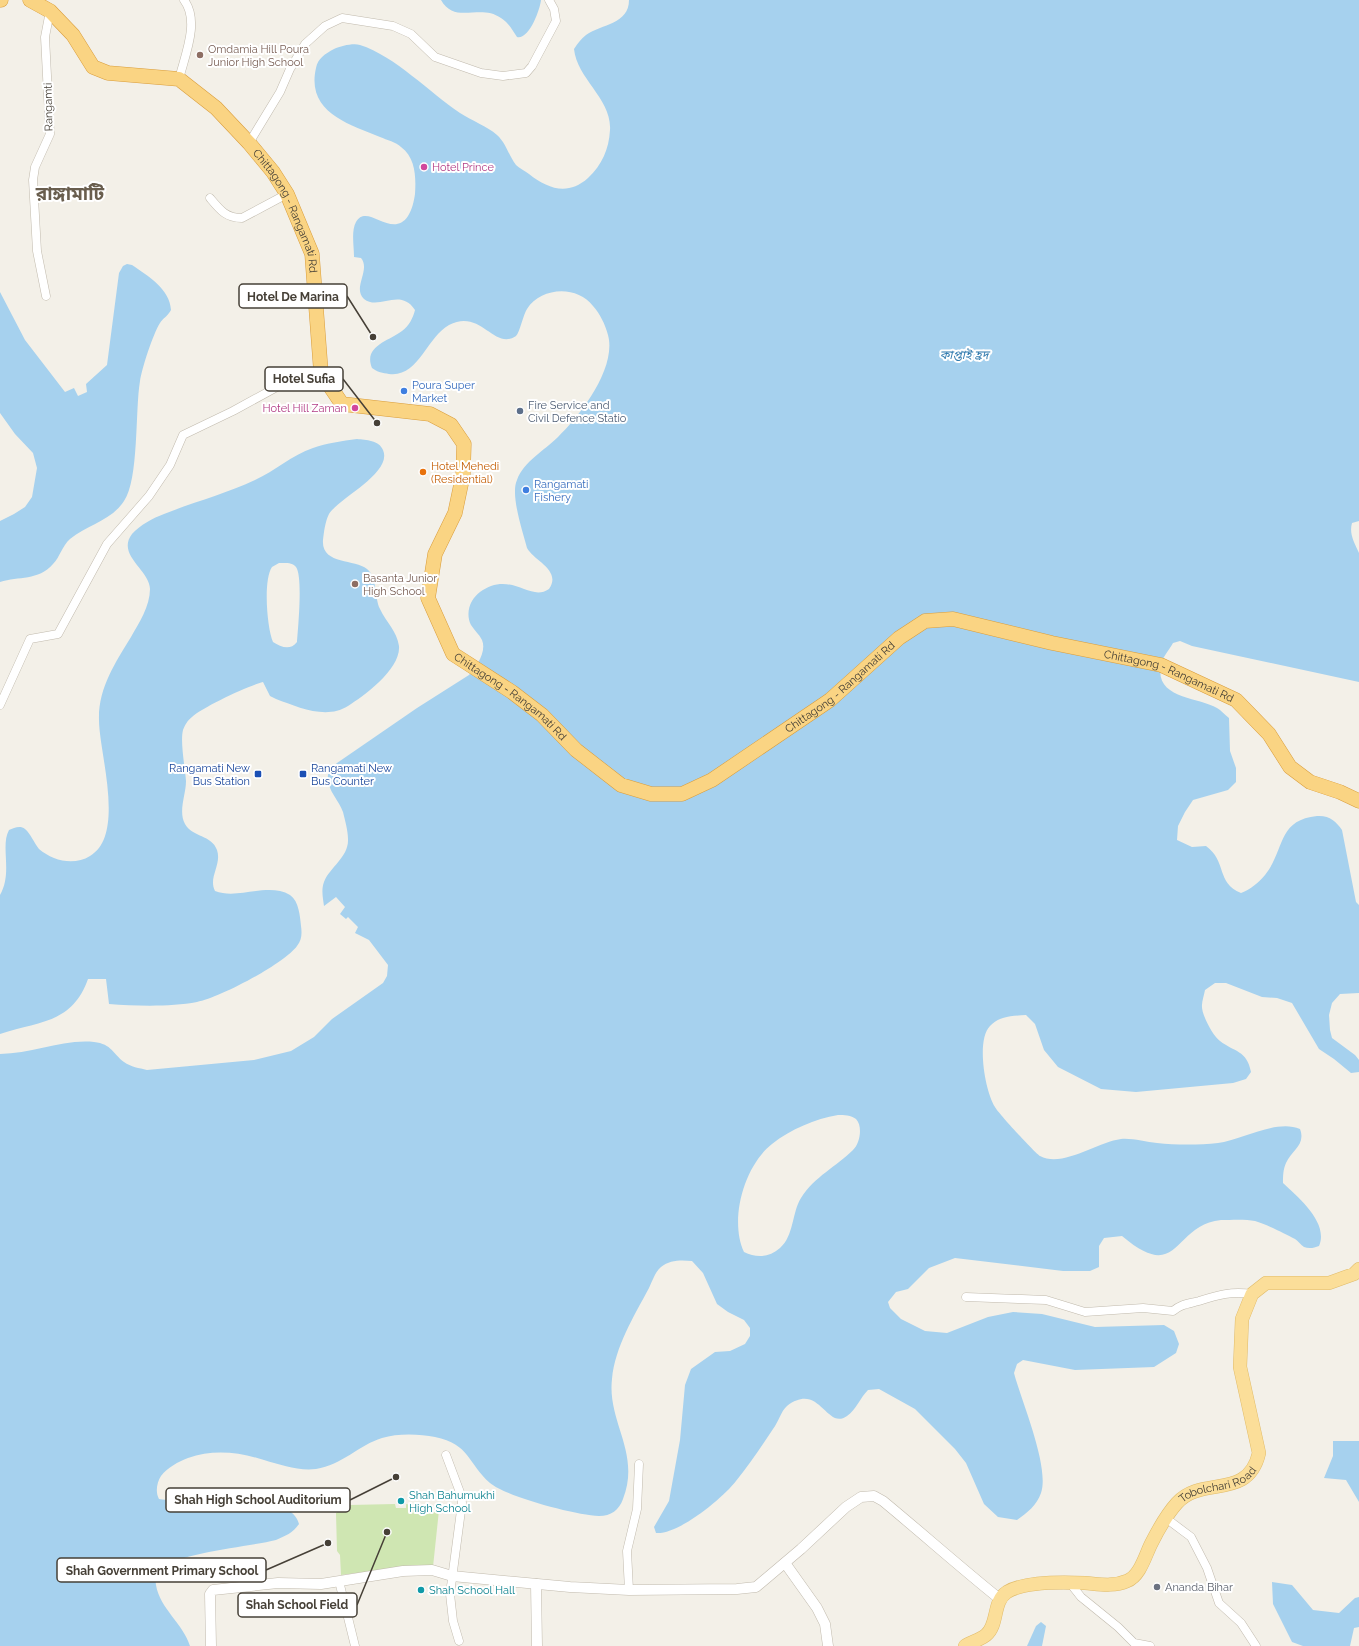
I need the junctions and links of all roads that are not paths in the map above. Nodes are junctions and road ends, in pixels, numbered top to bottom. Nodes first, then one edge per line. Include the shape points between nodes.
1 (30, 0) edge
2 (184, 0) edge
3 (549, 0) edge
4 (50, 11) junction
5 (179, 79) junction
6 (249, 143) junction
7 (287, 194) junction
8 (210, 198) dead end
9 (46, 296) dead end
10 (321, 373) junction
11 (0, 705) edge
12 (1359, 801) edge
13 (1359, 1269) edge
14 (1252, 1294) junction
15 (966, 1297) dead end
16 (446, 1455) dead end
17 (639, 1464) dead end
18 (1167, 1519) junction
19 (785, 1563) junction
20 (452, 1576) junction
21 (340, 1582) junction
22 (1070, 1583) junction
23 (536, 1584) junction
24 (629, 1590) junction
25 (1001, 1600) junction
26 (460, 1641) dead end
27 (211, 1646) edge
28 (355, 1646) edge
29 (537, 1646) edge
30 (828, 1646) edge
31 (964, 1646) edge
32 (1150, 1646) edge
33 (1256, 1646) edge

1 - 4 highway
2 - 5 street via 191,16 190,34
3 - 6 street via 556,21 532,66 526,73 503,76 482,73 435,57 411,34 393,26 342,18 325,26 305,44
4 - 5 highway via 73,35 93,67 108,73
4 - 9 street, Rangamti via 45,37 50,134 32,180 37,251
5 - 6 highway, Chittagong - Rangamati Rd via 216,108
6 - 7 highway, Chittagong - Rangamati Rd
7 - 8 street via 242,218 233,218 223,213
7 - 10 highway, Chittagong - Rangamati Rd via 312,254
10 - 11 street via 286,382 183,435 170,466 149,496 107,544 58,634 30,639
10 - 12 highway, Chittagong - Rangamati Rd via 342,404 430,414 451,425 464,444 463,474 455,513 435,554 428,598 453,654 512,692 542,715 576,750 621,785 651,794 682,794 712,780 830,700 899,638 925,621 953,619 1052,643 1161,665 1236,700 1269,734 1290,767 1310,782
13 - 14 main road via 1354,1274 1329,1283 1266,1283
14 - 15 street via 1237,1292 1206,1297 1200,1301 1181,1304 1173,1311 1144,1308 1085,1312 1046,1300
14 - 18 main road, Tobolchari Road via 1242,1320 1240,1367 1259,1453 1256,1465 1249,1475 1237,1481 1192,1492 1177,1502
16 - 20 street via 462,1503
17 - 24 street via 637,1509 627,1551
18 - 22 main road, Tobolchari Road via 1140,1569 1128,1581 1109,1585
18 - 33 street via 1191,1537 1208,1568 1219,1603 1241,1623
19 - 24 street via 756,1587
19 - 25 street via 846,1507 861,1497 874,1496 936,1544 963,1570
19 - 30 street via 820,1613 825,1624
20 - 21 street via 432,1570 404,1571
20 - 23 street
20 - 26 street via 451,1607
21 - 27 street via 307,1585 278,1583 213,1590 210,1594
21 - 28 street
22 - 25 main road, Tobolchari Road via 1018,1587 1006,1593
22 - 32 street via 1081,1598 1134,1642
23 - 24 street
23 - 29 street
25 - 31 main road via 997,1605 993,1624 986,1635

